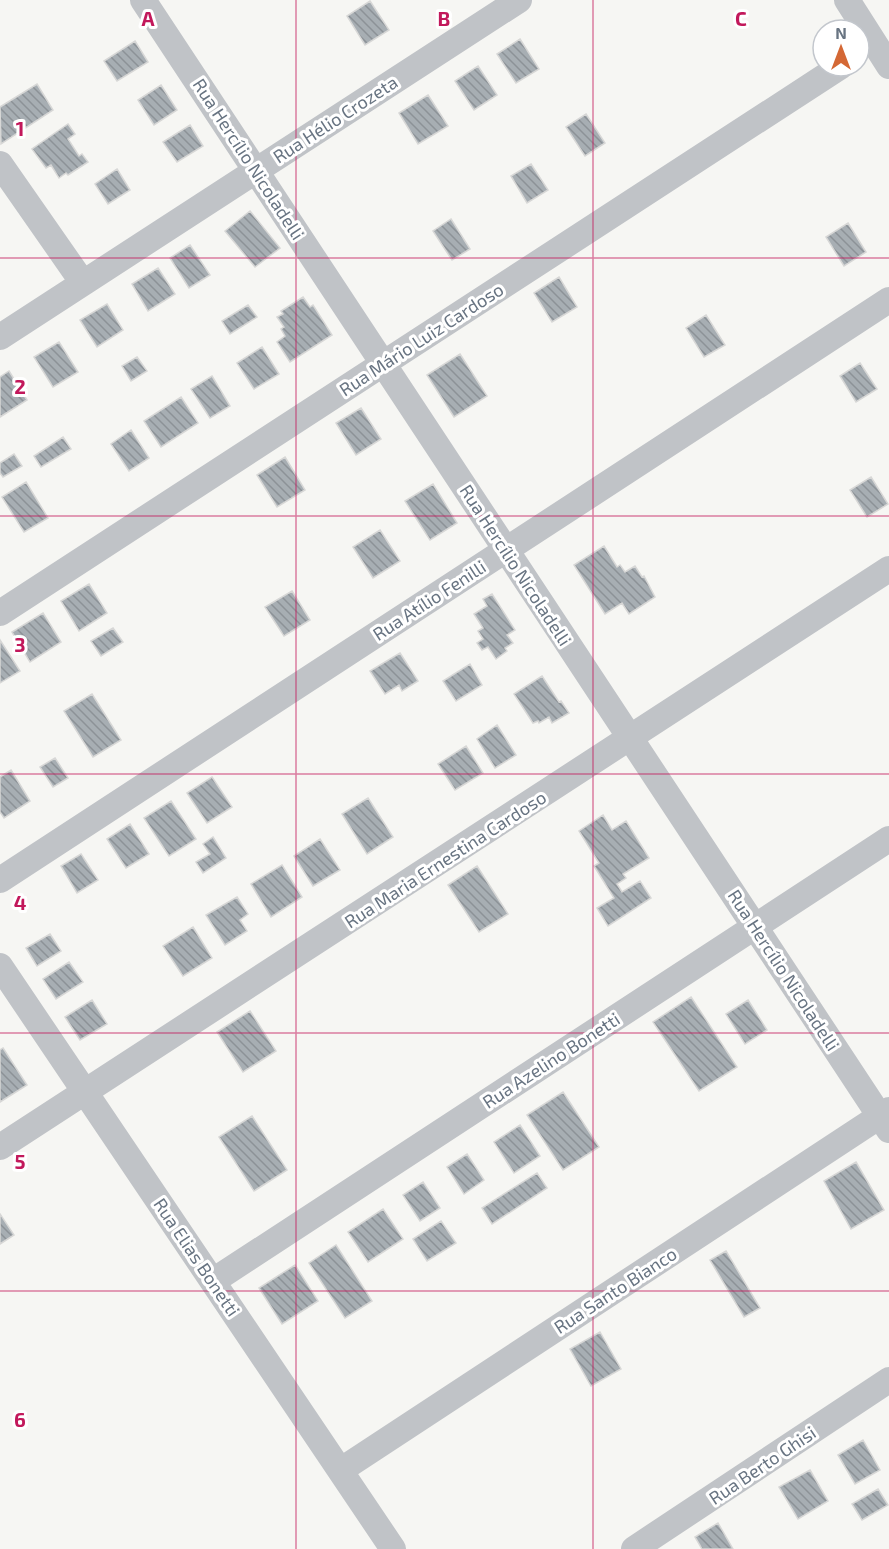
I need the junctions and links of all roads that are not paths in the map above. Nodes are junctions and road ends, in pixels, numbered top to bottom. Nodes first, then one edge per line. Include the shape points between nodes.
1 (143, 0) edge
2 (519, 0) edge
3 (847, 0) edge
4 (854, 18) edge
5 (871, 52) edge
6 (889, 66) edge
7 (823, 78) edge
8 (0, 164) edge
9 (256, 170) junction
10 (83, 283) junction
11 (889, 300) edge
12 (0, 337) edge
13 (384, 364) junction
14 (506, 550) junction
15 (889, 569) edge
16 (0, 613) edge
17 (631, 738) junction
18 (889, 839) edge
19 (0, 880) edge
20 (755, 927) junction
21 (0, 966) edge
22 (85, 1092) junction
23 (886, 1118) edge
24 (0, 1147) edge
25 (213, 1281) junction
26 (889, 1380) edge
27 (341, 1470) junction
28 (393, 1549) edge
29 (634, 1549) edge

1 - 9 street, Rua Hercílio Nicoladelli
2 - 9 street, Rua Hélio Crozeta
3 - 4 street
5 - 6 street
7 - 13 street, Rua Mário Luiz Cardoso
8 - 10 street
9 - 10 street, Rua Hélio Crozeta
9 - 13 street, Rua Hercílio Nicoladelli
10 - 12 street, Rua Hélio Crozeta
11 - 14 street, Rua Atílio Fenilli
13 - 14 street, Rua Hercílio Nicoladelli
13 - 16 street, Rua Mário Luiz Cardoso
14 - 17 street, Rua Hercílio Nicoladelli
14 - 19 street, Rua Atílio Fenilli
15 - 17 street, Rua Maria Ernestina Cardoso
17 - 20 street, Rua Hercílio Nicoladelli
17 - 22 street, Rua Maria Ernestina Cardoso
18 - 20 street, Rua Azelino Bonetti
20 - 23 street, Rua Hercílio Nicoladelli
20 - 25 street, Rua Azelino Bonetti
21 - 22 street, Rua Elias Bonetti
22 - 24 street, Rua Maria Ernestina Cardoso
22 - 25 street, Rua Elias Bonetti
23 - 27 street, Rua Santo Bianco
25 - 27 street, Rua Elias Bonetti
26 - 29 street, Rua Berto Ghisi
27 - 28 street, Rua Elias Bonetti

